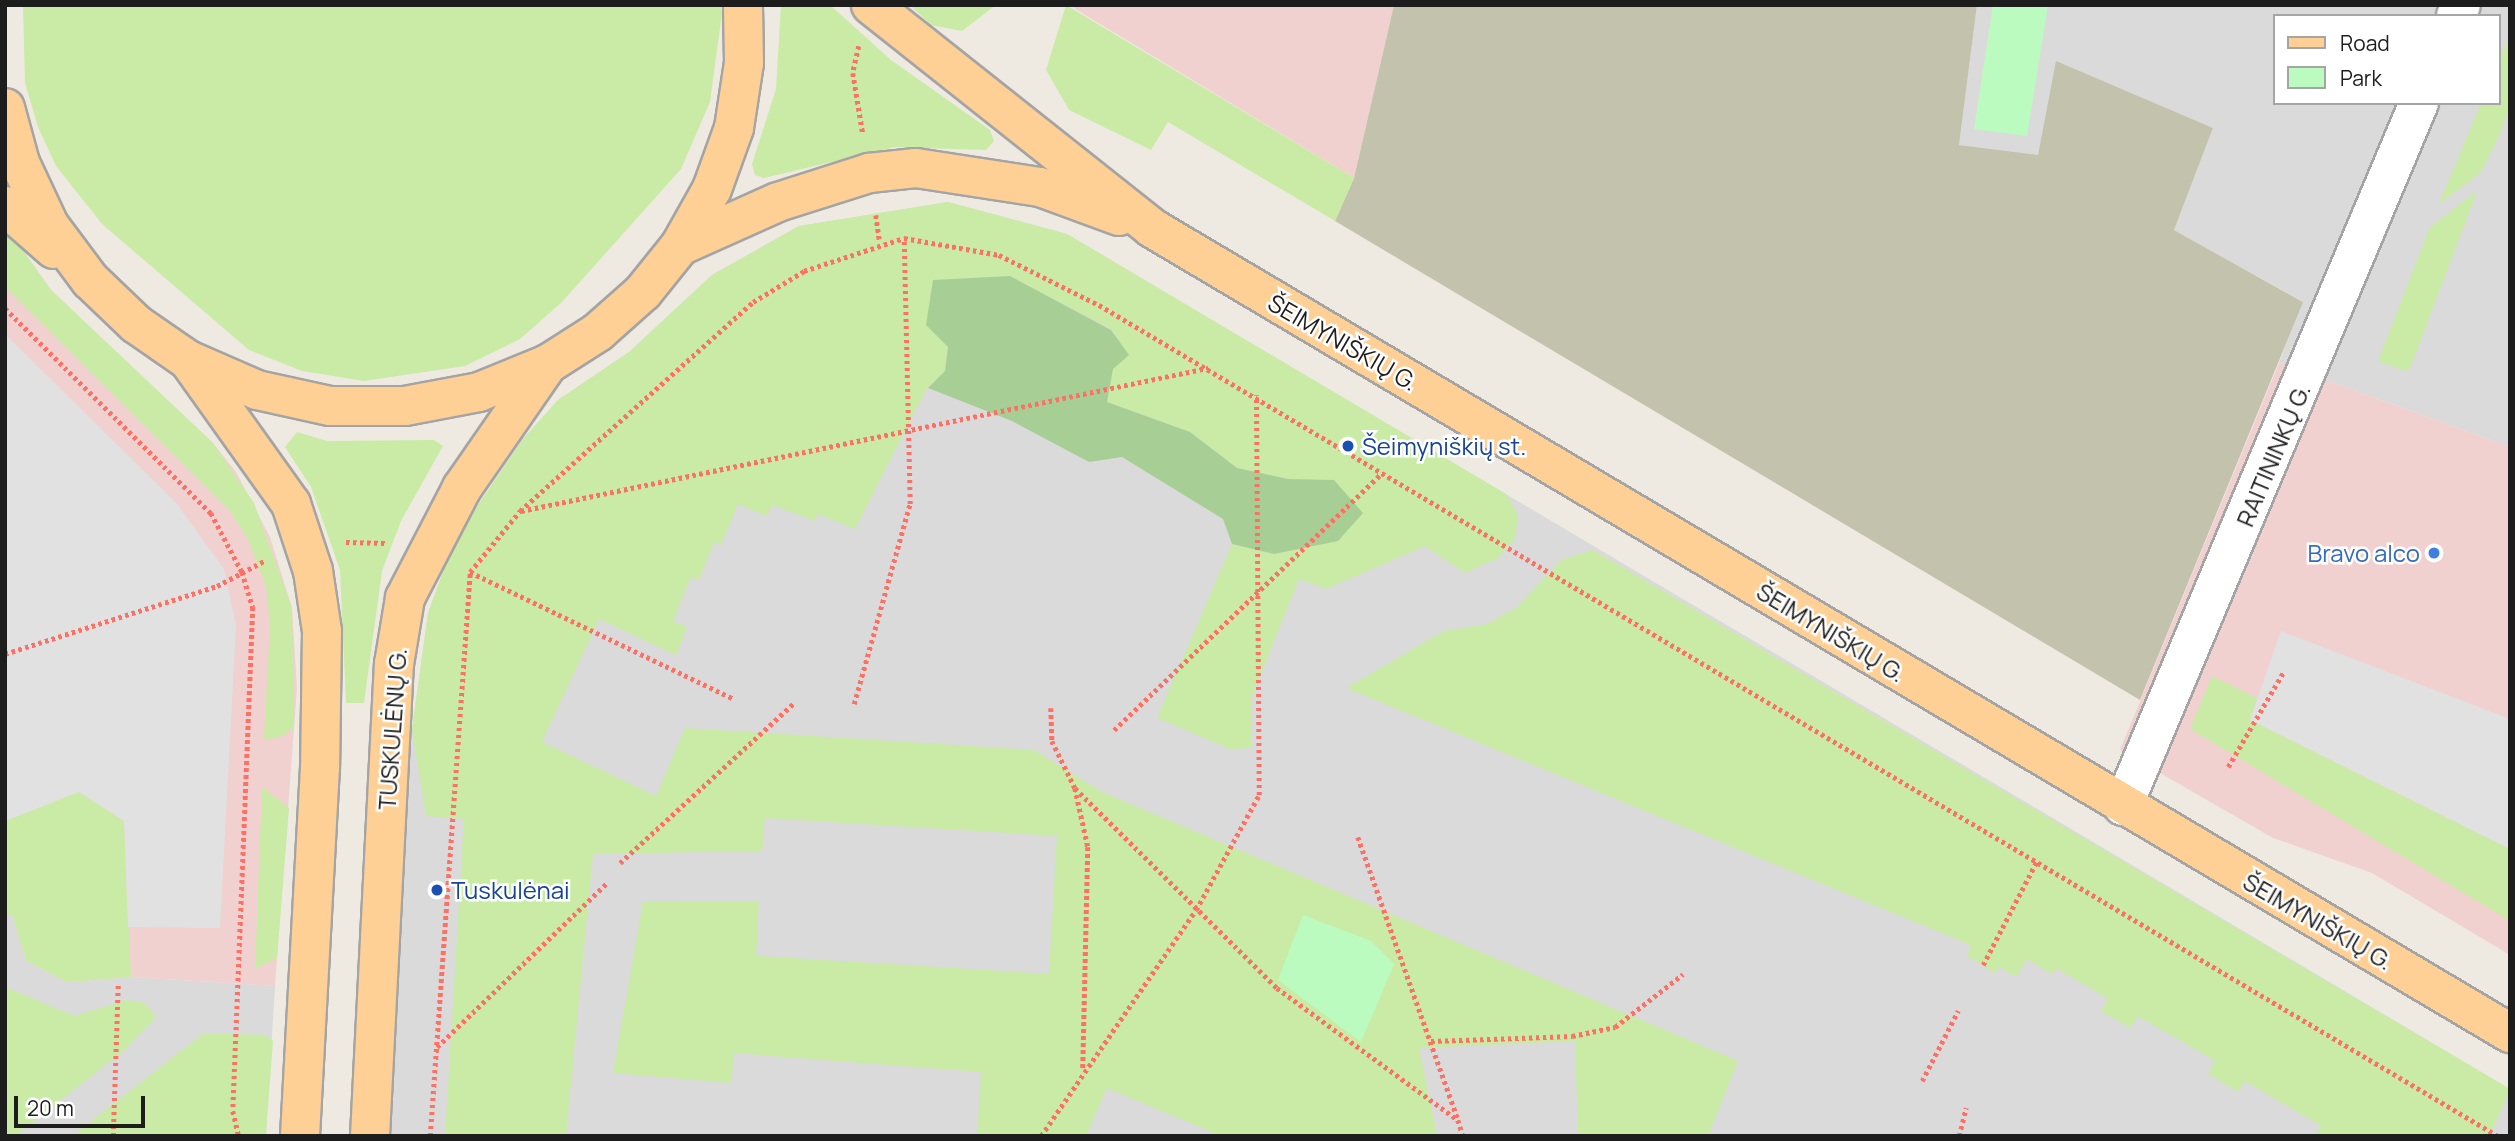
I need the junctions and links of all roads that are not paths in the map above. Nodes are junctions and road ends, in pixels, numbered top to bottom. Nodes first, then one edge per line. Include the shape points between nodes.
1 (743, 5) edge
2 (871, 5) edge
3 (2418, 105) edge
4 (5, 108) edge
5 (5, 206) edge
6 (1152, 229) junction
7 (680, 246) junction
8 (90, 280) junction
9 (188, 360) junction
10 (548, 364) junction
11 (2123, 806) junction
12 (2510, 1033) edge
13 (300, 1136) edge
14 (370, 1136) edge

1 - 7 main road via 744,64 734,128 712,189
2 - 6 main road, ŠEIMYNIŠKIŲ G.
3 - 11 street, RAITININKŲ G.
4 - 8 main road via 20,163 50,225
5 - 8 main road
6 - 7 main road, ŠEIMYNIŠKIŲ G. via 1040,187 916,168 869,173 778,201
6 - 11 main road, ŠEIMYNIŠKIŲ G.
7 - 10 main road via 598,332
8 - 9 main road via 135,324
9 - 10 main road via 257,390 342,406 405,406 479,392
9 - 13 main road via 291,504 315,583 322,631 320,767
10 - 14 main road, TUSKULĖNŲ G. via 462,488 405,598 394,664
11 - 12 main road, ŠEIMYNIŠKIŲ G.

